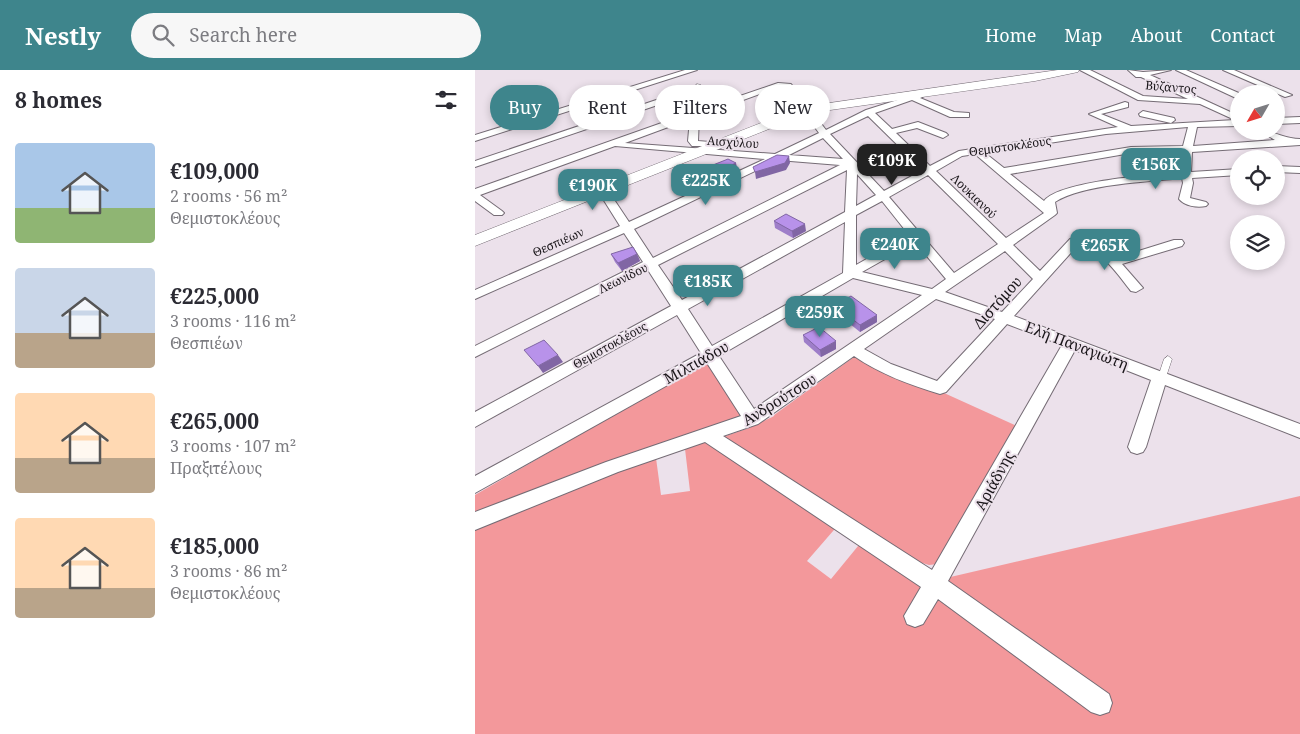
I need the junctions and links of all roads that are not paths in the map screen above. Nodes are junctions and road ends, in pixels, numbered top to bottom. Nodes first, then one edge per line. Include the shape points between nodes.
1 (693, 70) edge
2 (1060, 70) edge
3 (1073, 70) edge
4 (1084, 70) edge
5 (1132, 70) edge
6 (1167, 70) edge
7 (1180, 70) edge
8 (1227, 70) edge
9 (1142, 75) junction
10 (1107, 81) junction
11 (1264, 85) edge
12 (1230, 92) edge
13 (926, 93) junction
14 (912, 97) junction
15 (1203, 102) junction
16 (655, 104) edge
17 (830, 104) edge
18 (1125, 104) dead end
19 (830, 105) edge
20 (1230, 110) edge
21 (869, 112) junction
22 (1223, 112) junction
23 (1143, 114) dead end
24 (967, 115) dead end
25 (1230, 116) edge
26 (1300, 120) edge
27 (1285, 121) edge
28 (1230, 122) edge
29 (1193, 124) junction
30 (755, 127) edge
31 (1130, 129) junction
32 (655, 130) edge
33 (694, 130) edge
34 (822, 130) edge
35 (890, 132) junction
36 (824, 133) junction
37 (567, 134) junction
38 (943, 136) dead end
39 (475, 138) edge
40 (1282, 140) edge
41 (1286, 142) junction
42 (1300, 142) edge
43 (612, 145) junction
44 (699, 149) junction
45 (1187, 149) junction
46 (977, 151) junction
47 (779, 158) junction
48 (475, 164) edge
49 (852, 164) junction
50 (1285, 169) edge
51 (928, 170) junction
52 (1300, 170) edge
53 (1001, 172) junction
54 (1230, 173) edge
55 (1187, 175) junction
56 (603, 190) junction
57 (475, 194) edge
58 (883, 196) junction
59 (1201, 204) dead end
60 (498, 213) dead end
61 (849, 213) junction
62 (1051, 213) junction
63 (626, 227) junction
64 (475, 235) edge
65 (916, 236) junction
66 (475, 241) edge
67 (1178, 243) dead end
68 (1005, 245) junction
69 (1115, 262) junction
70 (651, 264) junction
71 (849, 273) junction
72 (1040, 278) junction
73 (954, 281) junction
74 (1137, 288) dead end
75 (475, 294) edge
76 (936, 294) junction
77 (679, 307) junction
78 (1006, 318) junction
79 (1071, 343) junction
80 (855, 350) junction
81 (475, 352) edge
82 (709, 354) junction
83 (1169, 360) dead end
84 (1161, 377) junction
85 (752, 419) junction
86 (475, 420) edge
87 (1300, 431) edge
88 (708, 435) junction
89 (1137, 447) dead end
90 (475, 485) edge
91 (475, 521) edge
92 (935, 584) junction
93 (915, 616) dead end
94 (1100, 703) dead end

1 - 37 street
2 - 17 street
3 - 13 street
4 - 10 street, Βύζαντος
5 - 9 street
6 - 9 street
7 - 12 street
8 - 11 street
9 - 10 street
9 - 15 street
10 - 15 street, Βύζαντος via 1141,98
13 - 14 street, Θεσπιέων
13 - 19 street
14 - 21 street, Θεσπιέων
14 - 24 street via 953,115
15 - 22 street
16 - 37 street
18 - 31 street via 1093,114
20 - 22 street
21 - 35 street, Λουκιανού
21 - 36 street, Θεσπιέων
22 - 25 street
23 - 29 street
26 - 27 street
28 - 29 street
29 - 31 street, Θεμιστοκλέους
29 - 45 street
30 - 44 street
31 - 46 street, Θεμιστοκλέους
32 - 43 street
33 - 44 street via 693,141
34 - 36 street
35 - 38 street via 918,125
35 - 51 street, Λουκιανού
36 - 47 street, Θεσπιέων
36 - 49 street
37 - 39 street
37 - 43 street
37 - 48 street
37 - 57 street
40 - 41 street
41 - 42 street
41 - 45 street
43 - 44 street, Αισχύλου
44 - 47 street, Αισχύλου
44 - 56 street
44 - 64 street
45 - 53 street via 1131,150
45 - 55 street
46 - 51 street, Θεμιστοκλέους via 959,154
46 - 53 street
47 - 49 street, Αισχύλου
47 - 63 street, Θεσπιέων
49 - 58 street
49 - 61 street
49 - 70 street, Λεωνίδου
50 - 52 street
51 - 58 street, Θεμιστοκλέους
51 - 68 street, Λουκιανού
53 - 62 street
54 - 55 street
55 - 59 street via 1184,199
55 - 62 street via 1099,186 1055,196 1049,201
56 - 63 street
56 - 66 street
57 - 60 street
58 - 61 street, Θεμιστοκλέους
58 - 65 street
61 - 71 street
61 - 77 street, Θεμιστοκλέους
62 - 68 street, Ανδρούτσου
63 - 70 street
63 - 75 street, Θεσπιέων
65 - 71 street, Μιλτιάδου
65 - 73 street
67 - 69 street
68 - 72 street, Λουκιανού
68 - 73 street, Ανδρούτσου
69 - 72 street, Διστόμου via 1087,244 1072,242
69 - 74 street
70 - 77 street
70 - 81 street, Λεωνίδου
71 - 76 street, Ελή Παναγιώτη
71 - 82 street, Μιλτιάδου
72 - 78 street, Διστόμου
73 - 76 street, Ανδρούτσου
76 - 78 street, Ελή Παναγιώτη
76 - 80 street, Ανδρούτσου
77 - 82 street
77 - 86 street, Θεμιστοκλέους
78 - 79 street, Ελή Παναγιώτη
78 - 80 street, Διστόμου via 939,388 892,372
79 - 84 street, Ελή Παναγιώτη
79 - 92 street, Αριάδνης
80 - 85 street, Ανδρούτσου
82 - 85 street
82 - 90 street, Μιλτιάδου
83 - 84 lane
84 - 87 street, Ελή Παναγιώτη
84 - 89 street
85 - 88 street, Ανδρούτσου
88 - 91 street, Ανδρούτσου via 613,467
88 - 92 street
92 - 93 street, Αριάδνης
92 - 94 street

